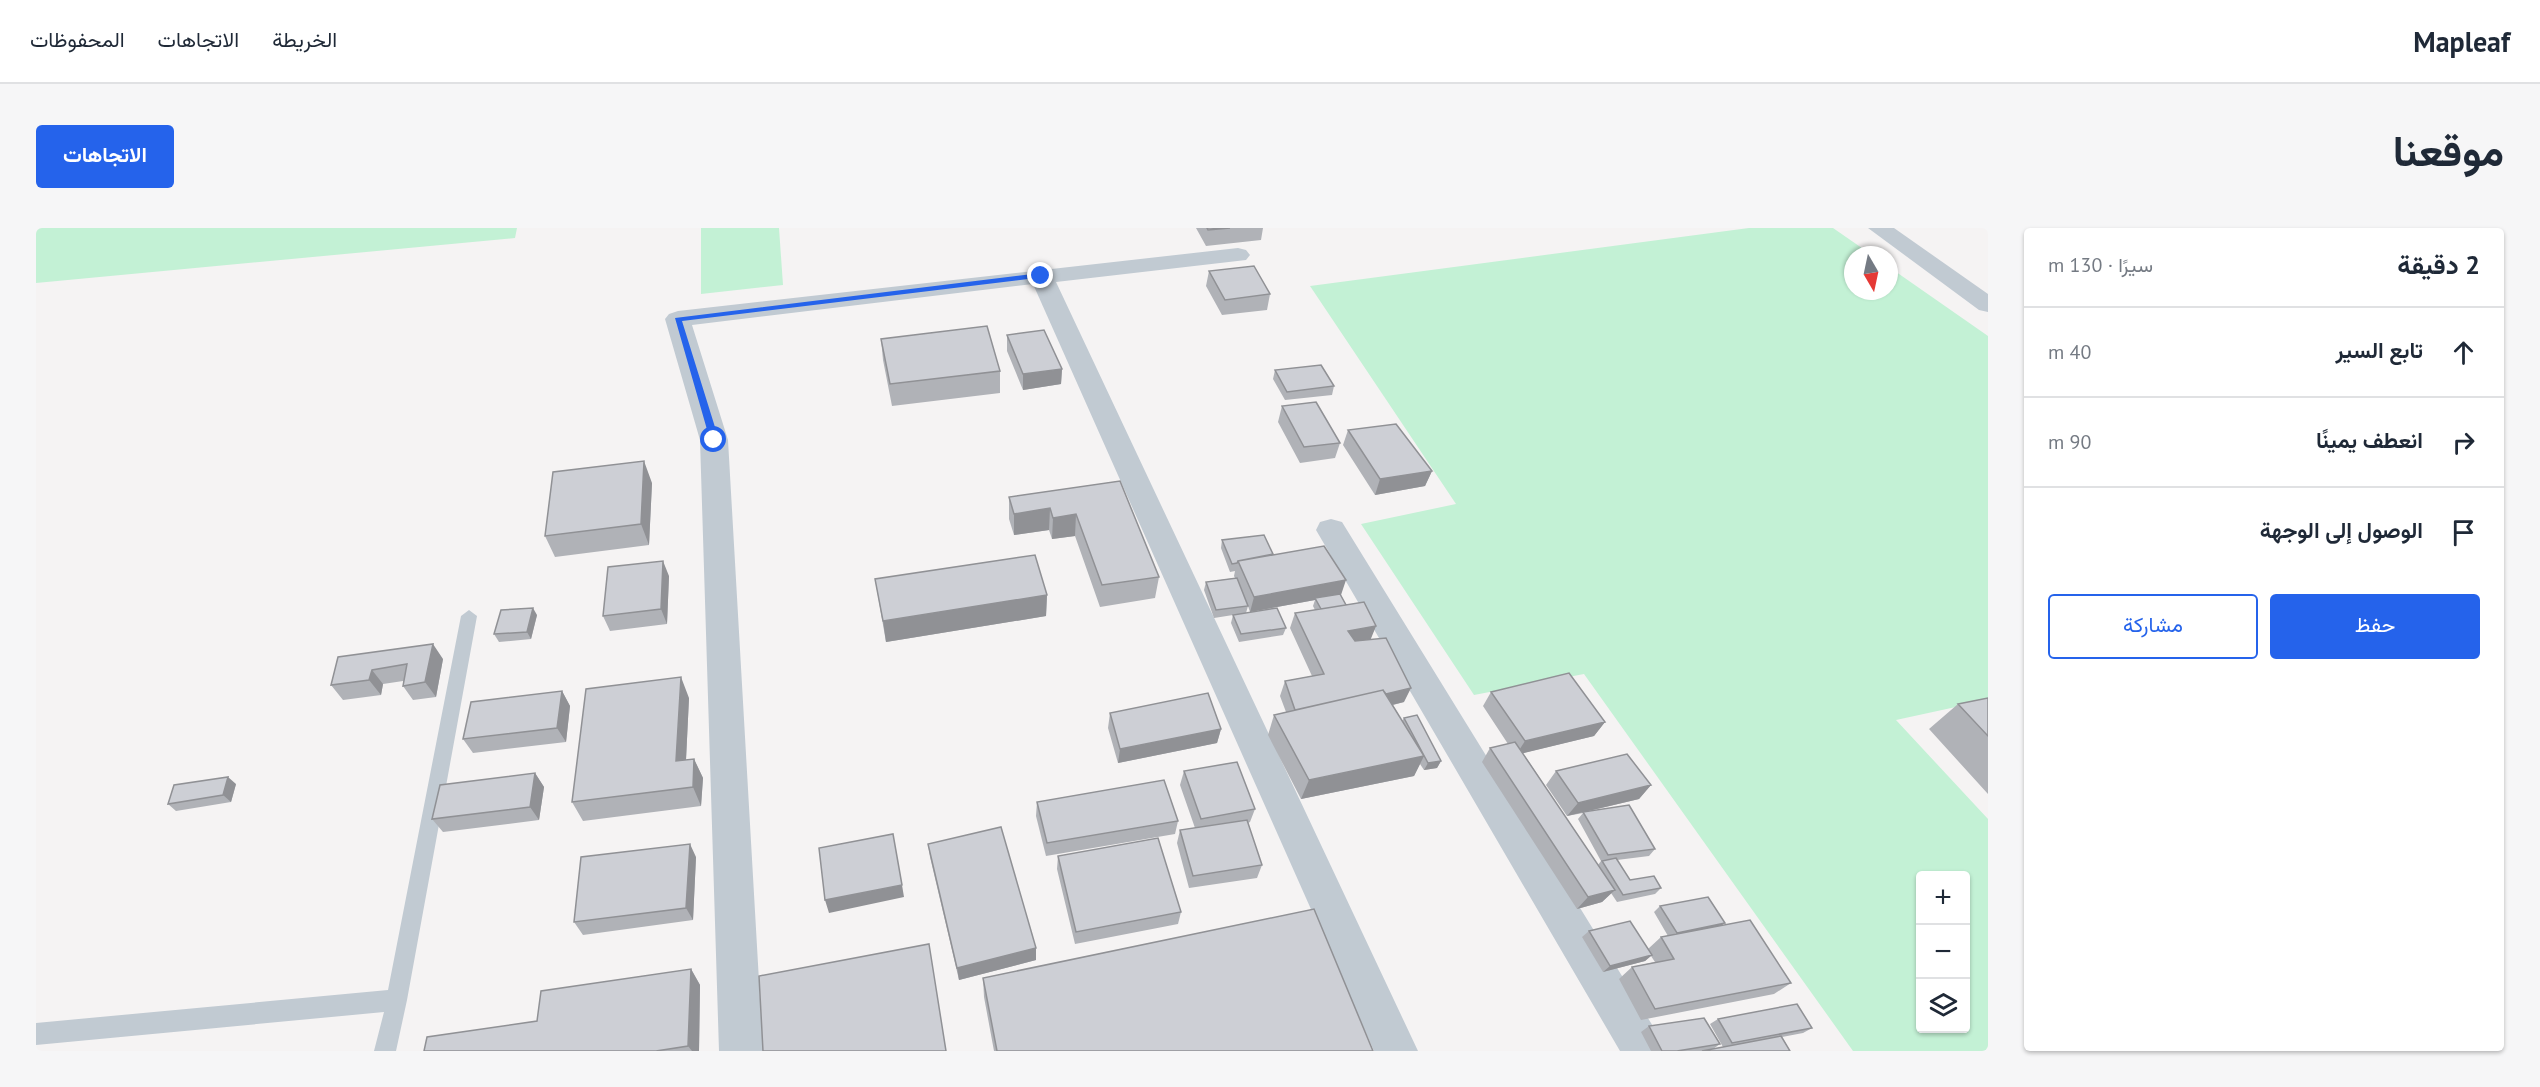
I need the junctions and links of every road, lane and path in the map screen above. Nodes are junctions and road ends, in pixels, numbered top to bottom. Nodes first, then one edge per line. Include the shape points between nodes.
1 (1880, 228) edge
2 (1238, 255) dead end
3 (1041, 276) junction
4 (1988, 305) edge
5 (1331, 530) dead end
6 (469, 616) dead end
7 (397, 1000) junction
8 (36, 1034) edge
9 (385, 1051) edge
10 (741, 1051) edge
11 (1396, 1051) edge
12 (1644, 1051) edge

1 - 4 street
2 - 3 street
3 - 10 street via 678,319 714,440
3 - 11 street
5 - 12 street
6 - 7 lane
7 - 8 lane
7 - 9 lane

